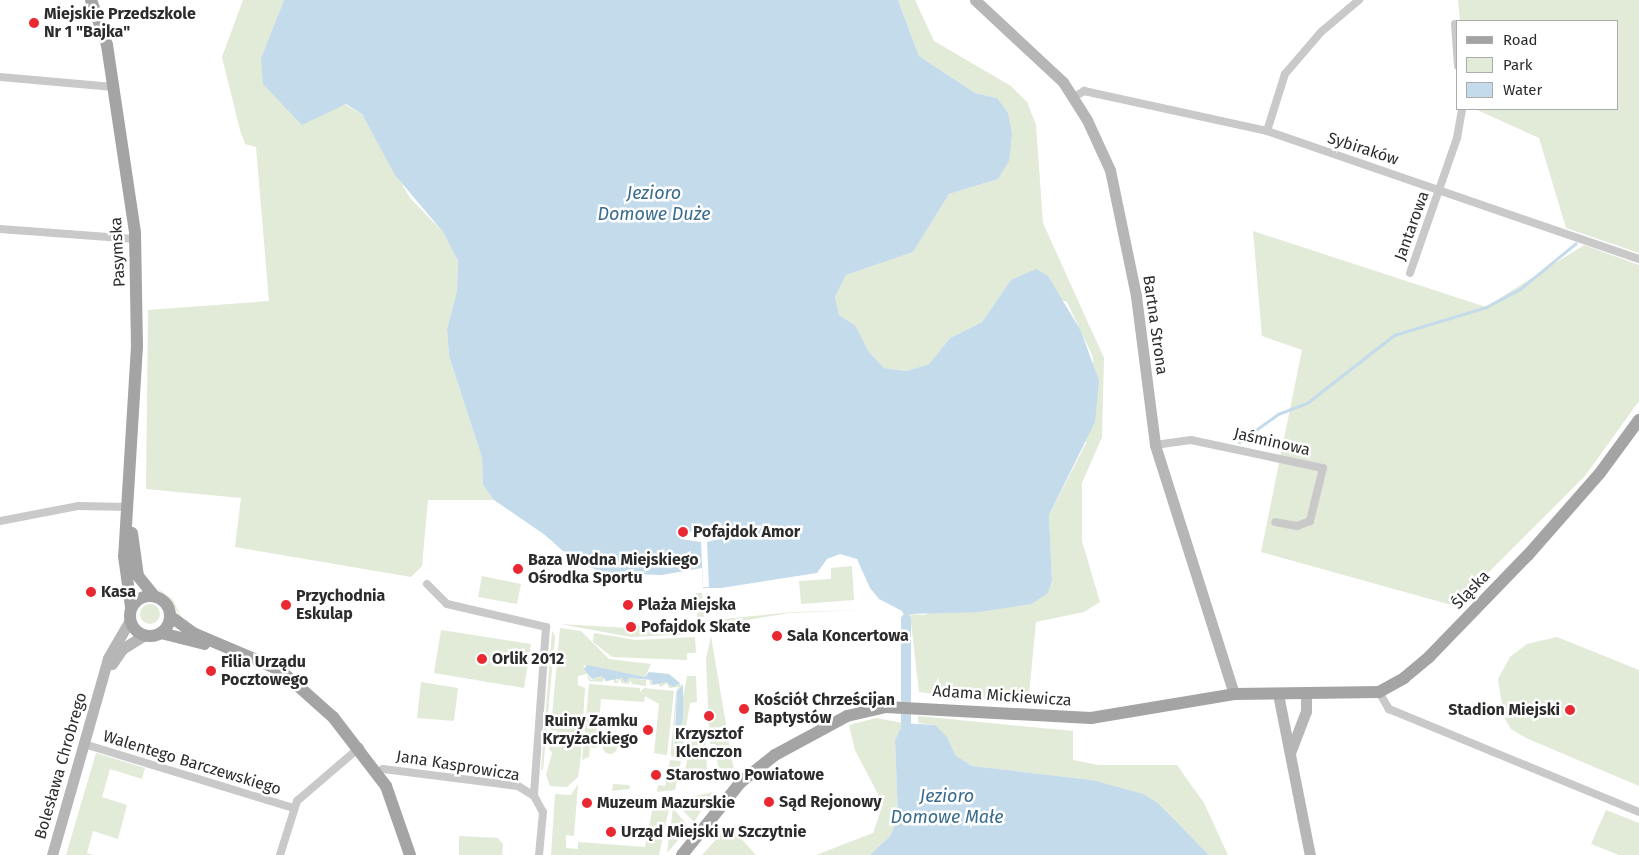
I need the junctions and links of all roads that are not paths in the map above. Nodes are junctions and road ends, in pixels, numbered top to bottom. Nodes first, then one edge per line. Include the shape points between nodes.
1 (91, 0) edge
2 (975, 0) edge
3 (1359, 0) edge
4 (1455, 24) dead end
5 (1456, 38) edge
6 (0, 77) edge
7 (114, 86) junction
8 (1074, 98) junction
9 (1462, 110) edge
10 (1267, 131) junction
11 (1440, 188) junction
12 (0, 229) edge
13 (135, 239) junction
14 (1639, 258) edge
15 (1410, 273) dead end
16 (1639, 420) edge
17 (1154, 445) junction
18 (130, 507) junction
19 (0, 521) edge
20 (1275, 522) dead end
21 (427, 584) dead end
22 (154, 596) junction
23 (131, 607) junction
24 (170, 616) junction
25 (130, 620) junction
26 (160, 634) junction
27 (143, 636) junction
28 (241, 653) junction
29 (102, 686) junction
30 (1379, 692) junction
31 (1234, 694) junction
32 (1278, 694) junction
33 (1306, 694) junction
34 (84, 744) junction
35 (360, 747) junction
36 (1290, 753) junction
37 (378, 772) junction
38 (534, 796) junction
39 (293, 808) junction
40 (1639, 812) edge
41 (53, 855) edge
42 (280, 855) edge
43 (410, 855) edge
44 (539, 855) edge
45 (682, 855) edge
46 (1310, 855) edge

1 - 7 main road, Pasymska via 104,33
2 - 8 street, Bartna Strona
3 - 10 street via 1321,32 1285,74
4 - 5 street
6 - 7 street
7 - 13 main road, Pasymska
8 - 10 street, Sybiraków via 1084,91
8 - 17 street, Bartna Strona via 1098,143 1118,197
9 - 11 street, Jantarowa
10 - 11 street, Sybiraków
11 - 14 street, Sybiraków
11 - 15 street, Jantarowa
12 - 13 street
13 - 18 main road, Pasymska via 137,322
16 - 30 main road, Śląska via 1600,473 1528,555 1430,657 1404,678
17 - 20 street, Jaśminowa via 1191,440 1323,468 1310,521 1297,526
17 - 31 street, Bartna Strona
18 - 19 street via 78,506
18 - 22 main road, Pasymska via 138,576
18 - 23 main road, Pasymska via 124,571
21 - 38 street via 448,604 546,627
22 - 23 main road via 139,599
22 - 24 main road
23 - 25 main road
24 - 26 main road
24 - 28 main road via 193,633
25 - 27 main road
25 - 29 street, Bolesława Chrobrego via 108,658
26 - 27 main road
26 - 28 main road
27 - 29 street, Bolesława Chrobrego via 122,649
28 - 35 main road via 296,682
29 - 34 street, Bolesława Chrobrego
30 - 33 main road, Śląska
30 - 40 street via 1389,709
31 - 32 main road, Adama Mickiewicza
31 - 45 main road, Adama Mickiewicza via 1091,718 914,706 897,706 847,716 809,734 741,782
32 - 33 main road, Śląska
32 - 36 street
33 - 36 street via 1306,710
34 - 39 street, Walentego Barczewskiego
34 - 41 street, Bolesława Chrobrego
35 - 37 main road
35 - 39 street
36 - 46 street
37 - 38 street, Jana Kasprowicza via 383,769 518,786
37 - 43 main road via 400,816
38 - 44 street via 542,812
39 - 42 street

